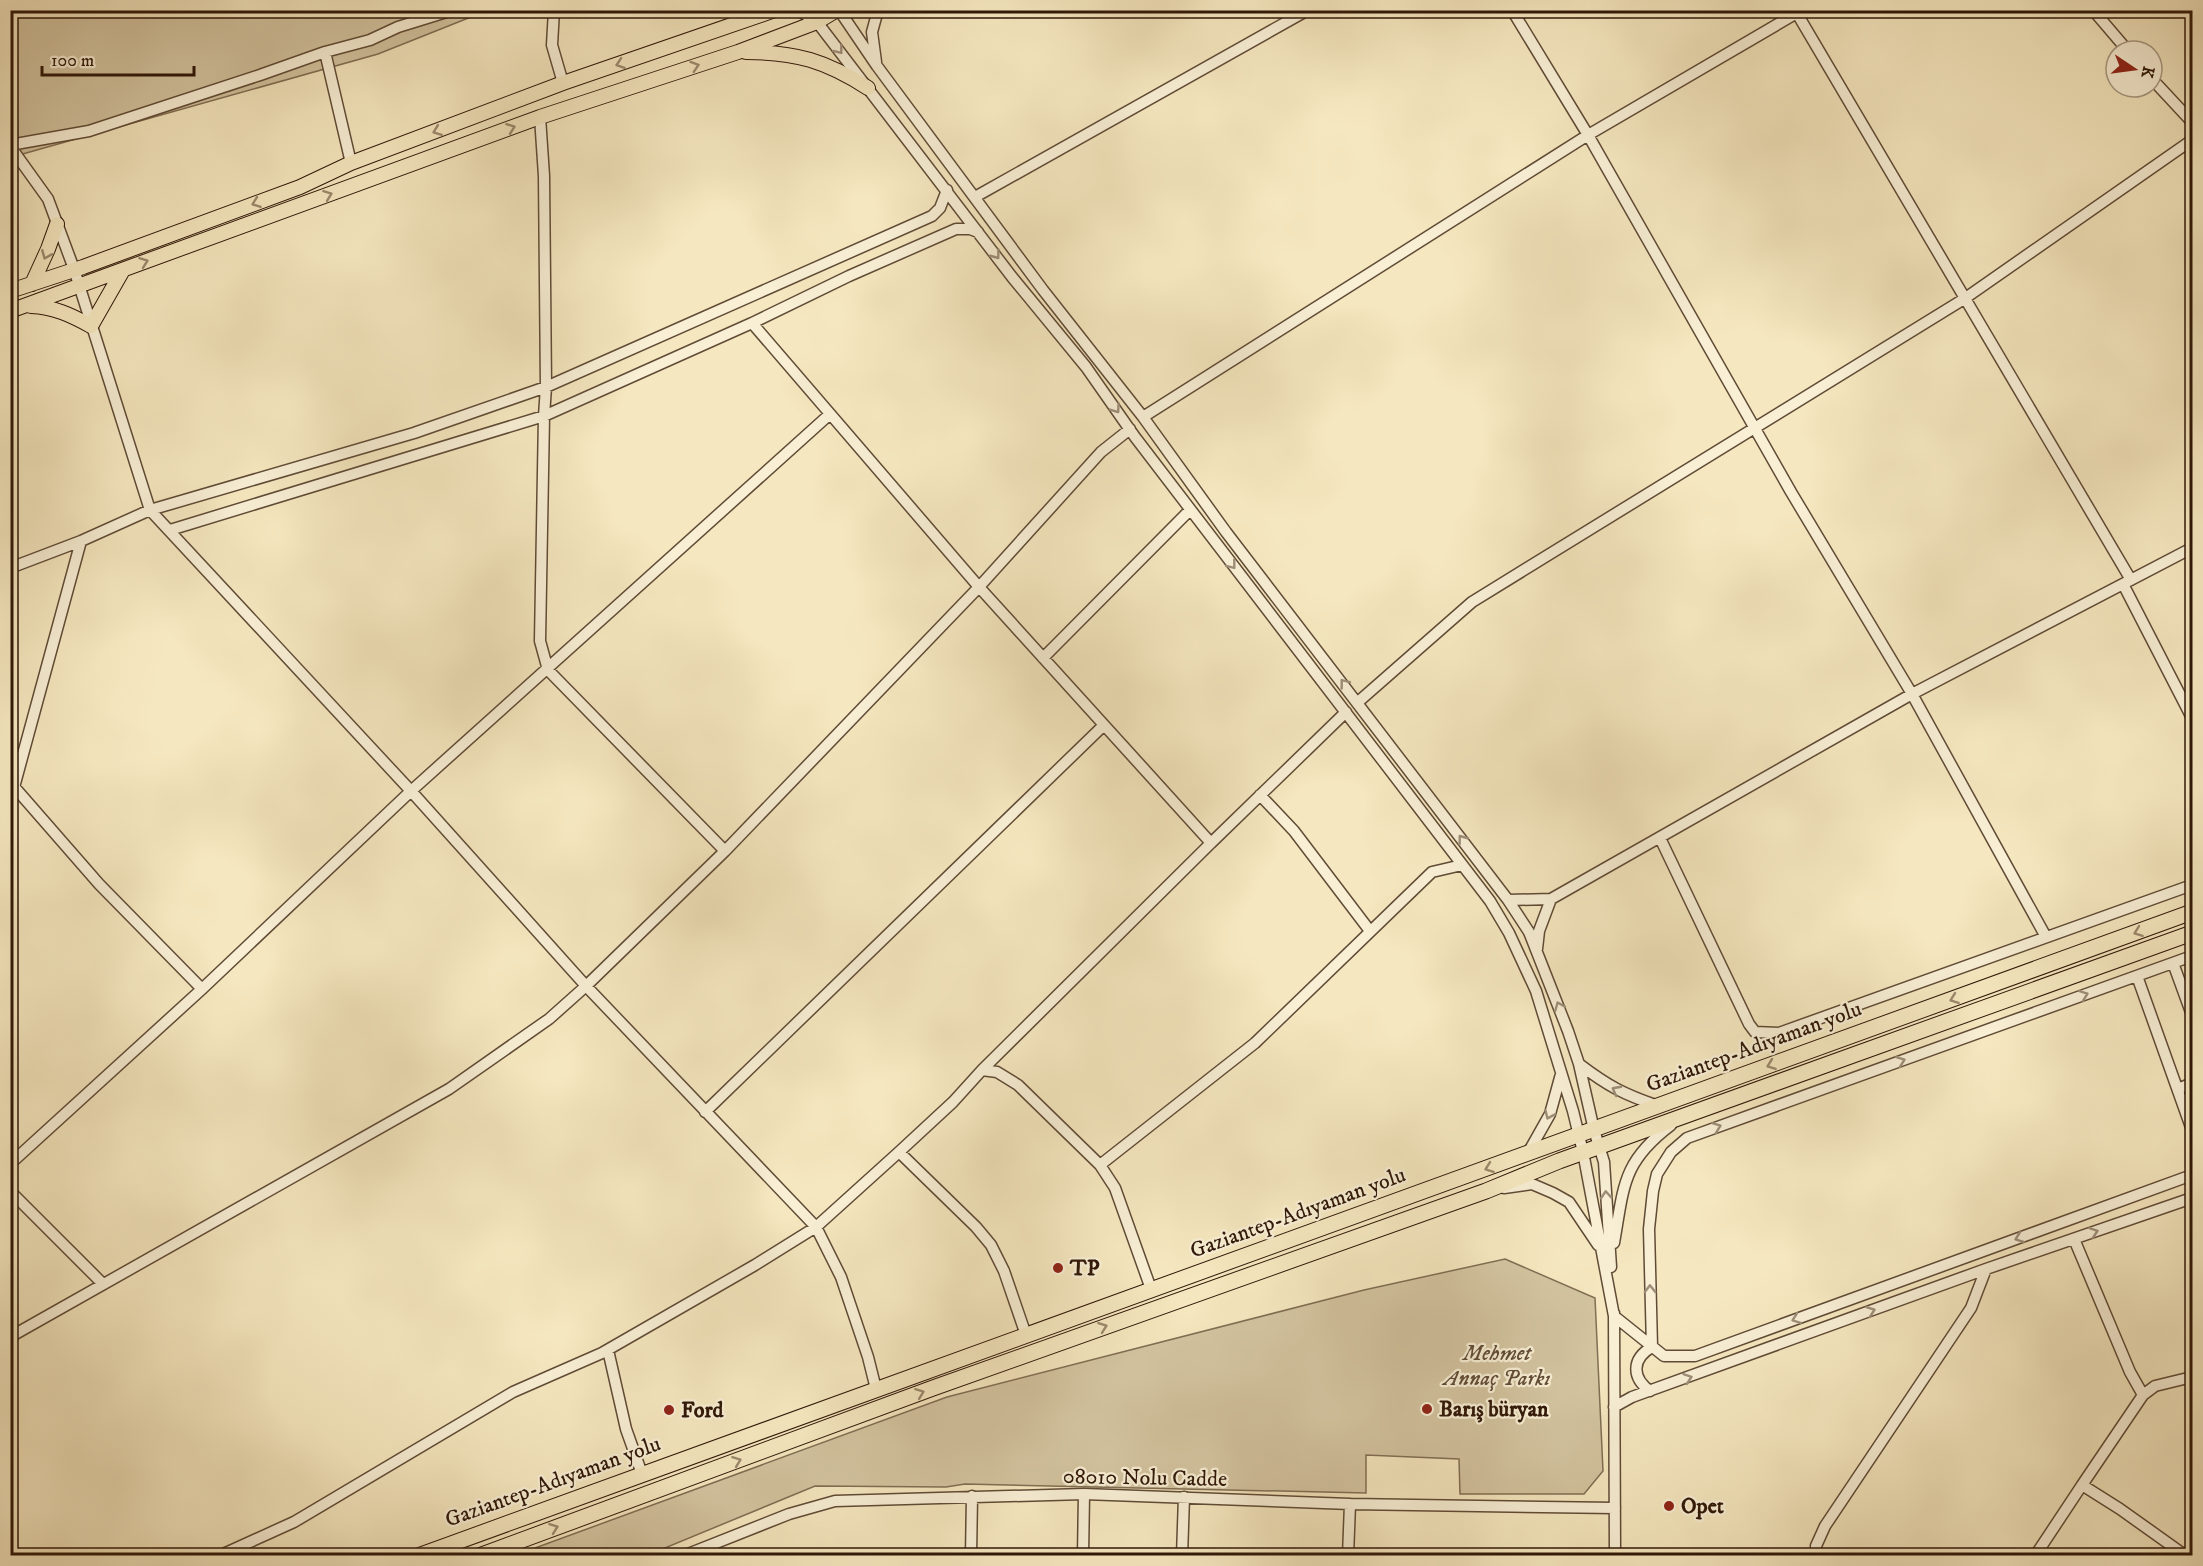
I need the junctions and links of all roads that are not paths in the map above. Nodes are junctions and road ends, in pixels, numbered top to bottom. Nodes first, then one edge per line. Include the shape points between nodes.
1 (453, 10) edge
2 (554, 10) edge
3 (775, 10) edge
4 (798, 10) edge
5 (838, 10) edge
6 (878, 10) edge
7 (1308, 10) edge
8 (1512, 10) edge
9 (2093, 10) edge
10 (1798, 11) edge
11 (817, 22) junction
12 (2118, 39) edge
13 (325, 52) junction
14 (738, 52) junction
15 (877, 66) junction
16 (563, 83) junction
17 (868, 88) junction
18 (2164, 92) edge
19 (540, 117) junction
20 (2193, 122) edge
21 (1588, 135) junction
22 (2193, 140) edge
23 (10, 145) edge
24 (351, 163) junction
25 (947, 190) junction
26 (975, 197) junction
27 (57, 224) junction
28 (978, 232) junction
29 (74, 269) junction
30 (123, 270) junction
31 (32, 284) junction
32 (79, 286) junction
33 (10, 291) edge
34 (1964, 299) junction
35 (26, 305) junction
36 (10, 311) edge
37 (752, 323) junction
38 (91, 326) junction
39 (546, 387) junction
40 (830, 414) junction
41 (544, 416) junction
42 (1143, 417) junction
43 (1130, 429) junction
44 (1755, 429) junction
45 (150, 510) junction
46 (1190, 510) junction
47 (170, 530) junction
48 (81, 541) junction
49 (2193, 548) edge
50 (10, 567) edge
51 (2127, 582) junction
52 (979, 587) junction
53 (1043, 658) junction
54 (548, 670) junction
55 (1912, 694) junction
56 (1358, 702) junction
57 (1346, 712) junction
58 (2193, 718) edge
59 (1104, 725) junction
60 (13, 784) edge
61 (411, 791) junction
62 (1260, 795) junction
63 (10, 802) edge
64 (1660, 838) junction
65 (1211, 843) junction
66 (725, 851) junction
67 (1462, 865) junction
68 (2193, 885) edge
69 (1551, 899) junction
70 (1508, 900) junction
71 (2193, 912) edge
72 (1370, 931) junction
73 (2193, 933) edge
74 (2046, 937) junction
75 (1537, 952) junction
76 (2193, 956) edge
77 (2173, 963) junction
78 (2137, 976) junction
79 (586, 986) junction
80 (202, 989) junction
81 (2193, 1015) edge
82 (1580, 1064) junction
83 (982, 1070) junction
84 (1562, 1074) junction
85 (2193, 1083) edge
86 (2178, 1089) junction
87 (1658, 1106) junction
88 (705, 1112) junction
89 (1681, 1117) junction
90 (2193, 1130) edge
91 (1587, 1133) junction
92 (1599, 1146) junction
93 (899, 1152) junction
94 (1583, 1152) junction
95 (1528, 1154) junction
96 (10, 1164) edge
97 (1100, 1165) junction
98 (2193, 1175) edge
99 (10, 1191) edge
100 (1486, 1191) junction
101 (2193, 1198) edge
102 (816, 1227) junction
103 (2073, 1239) junction
104 (1602, 1250) junction
105 (1610, 1261) junction
106 (1986, 1269) junction
107 (103, 1284) junction
108 (1151, 1289) junction
109 (1614, 1316) junction
110 (1026, 1335) junction
111 (10, 1337) edge
112 (1652, 1347) junction
113 (608, 1350) junction
114 (2193, 1377) edge
115 (876, 1389) junction
116 (1650, 1391) junction
117 (2143, 1395) junction
118 (1614, 1407) junction
119 (642, 1474) junction
120 (2082, 1485) junction
121 (1084, 1494) junction
122 (972, 1496) junction
123 (1184, 1497) junction
124 (1350, 1504) junction
125 (1615, 1508) junction
126 (219, 1556) edge
127 (418, 1556) edge
128 (479, 1556) edge
129 (683, 1556) edge
130 (971, 1556) edge
131 (1083, 1556) edge
132 (1182, 1556) edge
133 (1348, 1556) edge
134 (1615, 1556) edge
135 (1816, 1556) edge
136 (2036, 1556) edge
137 (2186, 1556) edge

1 - 13 street
2 - 16 street via 552,45
3 -> 16 main road
4 - 11 street
5 - 11 main road
5 - 15 street
6 - 15 street via 872,32
7 - 26 street
8 - 21 street
9 - 12 street
10 - 21 street
10 - 34 street
11 - 14 main road
11 -> 17 street
13 - 23 street via 89,131
13 - 24 street
14 - 17 main road via 778,52 820,63
19 -> 14 main road
15 - 26 street
16 -> 24 main road
17 - 25 street
18 - 20 street
30 -> 19 main road
19 - 39 street
21 - 42 street
21 - 44 street
22 - 34 street
23 - 27 street via 48,199
24 -> 29 main road via 300,187
25 - 28 street
25 - 39 street via 932,216
26 - 42 street
27 - 29 street
27 -> 31 main road
28 - 37 street via 956,229
28 -> 43 street via 1086,367
29 - 31 main road
29 - 32 street
30 - 32 main road
30 - 38 main road
31 - 33 main road
32 - 35 main road
32 - 38 street
34 - 44 street
34 - 51 street
35 - 36 main road
35 - 38 main road via 50,307
37 - 40 street
37 - 41 street
38 - 45 street
39 - 41 street
39 - 45 street via 414,433
40 - 52 street
40 - 54 street
41 - 47 street
41 - 54 street via 540,641
56 -> 42 street
43 - 46 street
43 - 52 street via 1101,452
44 - 55 street
44 - 56 street via 1472,602
45 - 47 street
45 - 48 street
46 - 53 street
46 -> 57 street
47 - 61 street
48 - 50 street
48 - 60 street
49 - 51 street
51 - 55 street
51 - 58 street
52 - 53 street
52 - 66 street
53 - 59 street
54 - 61 street
54 - 66 street
55 - 64 street
55 - 74 street
70 -> 56 street
57 - 62 street
57 - 67 street
59 - 65 street
59 - 88 street
60 - 63 street
60 - 80 street via 99,884
61 - 79 street
61 - 80 street
62 - 65 street
62 - 72 street via 1294,831
64 - 69 street
64 - 74 street via 1755,1032 1779,1033
65 - 83 street
66 - 79 street
67 - 72 street via 1432,872
67 - 84 street via 1515,943 1536,991
68 - 74 street
69 - 70 street
69 - 75 street via 1539,930
70 - 75 street
71 -> 87 highway, Gaziantep-Adıyaman yolu
72 - 97 street via 1255,1043
73 - 89 highway, Gaziantep-Adıyaman yolu
82 -> 75 street
76 - 77 street
77 - 78 street
77 - 81 street
78 - 86 street
112 -> 78 street via 1649,1228 1653,1191 1657,1174 1671,1152 1687,1138
79 - 88 street
79 - 107 street via 549,1020 448,1089
80 - 96 street
87 -> 82 street via 1622,1094
82 - 91 street
83 - 93 street
83 - 97 street via 997,1072 1018,1085
84 - 91 street
84 -> 95 street via 1550,1114
85 - 86 street
86 - 90 street
87 - 91 highway, Gaziantep-Adıyaman yolu
88 - 102 street
89 - 92 highway, Gaziantep-Adıyaman yolu
89 - 105 street via 1650,1140 1635,1160 1620,1201
91 - 92 street
91 - 94 street
91 - 95 highway, Gaziantep-Adıyaman yolu
92 - 94 highway, Gaziantep-Adıyaman yolu
105 -> 92 street via 1604,1162
93 - 102 street
93 - 110 street via 991,1245
94 - 100 highway, Gaziantep-Adıyaman yolu
94 - 104 street
95 -> 108 highway, Gaziantep-Adıyaman yolu
97 - 108 street via 1115,1188
98 -> 112 street via 1695,1356 1664,1356
99 - 107 street
100 - 104 street via 1532,1184 1553,1193 1569,1202
128 -> 100 highway, Gaziantep-Adıyaman yolu via 933,1388
103 -> 101 street
102 - 113 street
102 - 115 street via 841,1277
103 - 106 street
103 - 117 street
104 - 109 street
105 - 109 street
116 -> 106 street
106 - 135 street via 1971,1308 1825,1526
107 - 111 street
108 - 110 highway, Gaziantep-Adıyaman yolu
109 - 112 street
109 - 118 street
110 - 115 highway, Gaziantep-Adıyaman yolu
112 - 116 street via 1641,1356 1636,1376
113 - 119 street via 626,1430
113 - 126 street via 513,1392 294,1522
114 - 117 street via 2155,1386
115 - 119 highway, Gaziantep-Adıyaman yolu
116 - 118 street
117 - 120 street
118 - 125 street
119 - 127 highway, Gaziantep-Adıyaman yolu
120 - 136 street
120 - 137 street
121 - 122 street, 08010 Nolu Cadde
121 - 123 street, 08010 Nolu Cadde
121 - 131 street
122 - 129 street, 08010 Nolu Cadde via 835,1501 789,1514
122 - 130 street
123 - 124 street, 08010 Nolu Cadde
123 - 132 street
124 - 125 street, 08010 Nolu Cadde
124 - 133 street
125 - 134 street

